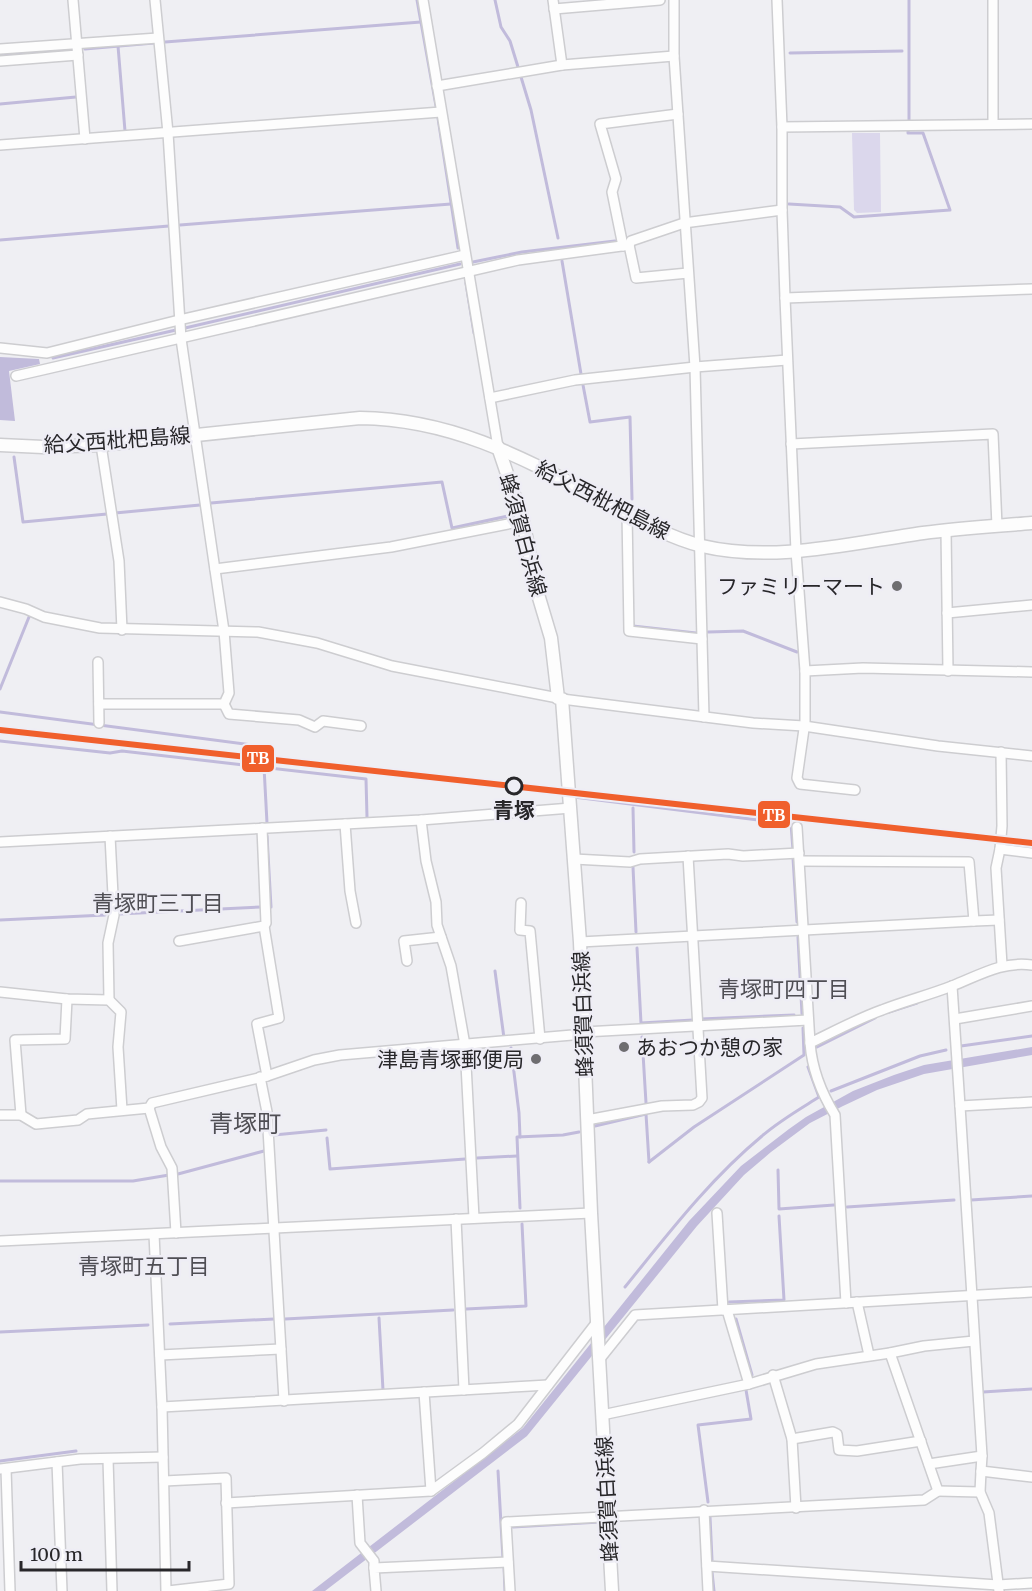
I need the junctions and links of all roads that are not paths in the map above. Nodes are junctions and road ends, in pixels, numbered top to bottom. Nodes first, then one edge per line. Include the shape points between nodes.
1 (74, 0) edge
2 (155, 0) edge
3 (423, 0) edge
4 (660, 0) edge
5 (674, 0) edge
6 (777, 0) edge
7 (993, 0) edge
8 (554, 4) edge
9 (158, 38) junction
10 (77, 44) junction
11 (0, 49) edge
12 (78, 55) junction
13 (674, 56) junction
14 (0, 61) edge
15 (562, 65) junction
16 (437, 86) junction
17 (441, 112) junction
18 (678, 114) junction
19 (993, 124) junction
20 (1032, 124) edge
21 (782, 127) junction
22 (168, 133) junction
23 (85, 139) junction
24 (0, 145) edge
25 (782, 210) junction
26 (684, 223) junction
27 (626, 246) junction
28 (465, 255) junction
29 (468, 272) junction
30 (688, 273) junction
31 (1032, 289) edge
32 (785, 298) junction
33 (179, 320) junction
34 (181, 339) junction
35 (0, 348) edge
36 (47, 353) junction
37 (787, 360) junction
38 (695, 367) junction
39 (50, 369) junction
40 (16, 376) dead end
41 (490, 398) junction
42 (196, 435) junction
43 (791, 444) junction
44 (0, 445) edge
45 (101, 445) junction
46 (498, 447) junction
47 (627, 513) junction
48 (523, 521) junction
49 (1032, 523) edge
50 (997, 526) junction
51 (946, 531) junction
52 (699, 545) junction
53 (796, 551) junction
54 (215, 569) junction
55 (0, 602) edge
56 (1032, 605) edge
57 (947, 613) junction
58 (122, 630) junction
59 (224, 631) junction
60 (702, 639) junction
61 (98, 662) dead end
62 (805, 671) junction
63 (948, 671) junction
64 (1032, 672) edge
65 (560, 699) junction
66 (99, 704) junction
67 (224, 704) junction
68 (704, 717) junction
69 (99, 723) dead end
70 (361, 726) dead end
71 (804, 726) junction
72 (1001, 752) junction
73 (1032, 756) edge
74 (855, 790) dead end
75 (571, 808) junction
76 (421, 820) junction
77 (345, 824) junction
78 (797, 826) dead end
79 (262, 828) junction
80 (110, 836) junction
81 (0, 842) edge
82 (1000, 849) junction
83 (1032, 853) edge
84 (688, 856) junction
85 (800, 857) junction
86 (574, 859) junction
87 (521, 903) dead end
88 (999, 920) junction
89 (974, 921) junction
90 (356, 922) dead end
91 (264, 926) junction
92 (804, 930) junction
93 (693, 936) junction
94 (441, 937) junction
95 (179, 941) dead end
96 (580, 942) junction
97 (407, 962) dead end
98 (1002, 965) junction
99 (1032, 965) edge
100 (952, 986) junction
101 (0, 992) edge
102 (67, 999) junction
103 (109, 999) junction
104 (1032, 1006) edge
105 (955, 1019) junction
106 (808, 1020) junction
107 (697, 1026) junction
108 (584, 1033) junction
109 (540, 1039) junction
110 (810, 1043) junction
111 (465, 1045) junction
112 (263, 1077) junction
113 (1032, 1102) edge
114 (960, 1106) junction
115 (149, 1108) junction
116 (122, 1110) junction
117 (0, 1115) edge
118 (21, 1115) junction
119 (587, 1120) junction
120 (591, 1213) junction
121 (717, 1213) dead end
122 (474, 1218) junction
123 (456, 1219) junction
124 (274, 1228) junction
125 (176, 1233) junction
126 (154, 1234) junction
127 (0, 1241) edge
128 (1032, 1292) edge
129 (972, 1296) junction
130 (857, 1302) junction
131 (846, 1303) junction
132 (725, 1310) junction
133 (597, 1325) junction
134 (974, 1341) junction
135 (281, 1349) junction
136 (890, 1353) junction
137 (160, 1355) junction
138 (599, 1355) junction
139 (869, 1356) junction
140 (773, 1376) junction
141 (749, 1384) junction
142 (548, 1385) junction
143 (464, 1390) junction
144 (424, 1392) junction
145 (284, 1401) junction
146 (162, 1407) junction
147 (602, 1415) junction
148 (792, 1438) junction
149 (921, 1441) junction
150 (982, 1456) junction
151 (163, 1457) junction
152 (108, 1459) junction
153 (57, 1462) junction
154 (929, 1464) junction
155 (3, 1469) edge
156 (981, 1471) junction
157 (1032, 1478) edge
158 (164, 1481) junction
159 (431, 1491) junction
160 (938, 1491) junction
161 (980, 1492) junction
162 (357, 1495) junction
163 (226, 1503) junction
164 (796, 1508) junction
165 (704, 1510) junction
166 (608, 1516) junction
167 (508, 1562) junction
168 (374, 1565) junction
169 (707, 1566) junction
170 (1032, 1583) edge
171 (998, 1588) edge
172 (10, 1591) edge
173 (62, 1591) edge
174 (112, 1591) edge
175 (167, 1591) edge
176 (376, 1591) edge
177 (510, 1591) edge
178 (612, 1591) edge
179 (708, 1591) edge

1 - 10 street
2 - 9 street
3 - 16 street
4 - 8 street
5 - 13 street
6 - 21 street
7 - 19 street
8 - 15 street
9 - 10 street
9 - 22 street
10 - 11 street
10 - 12 street
12 - 14 street
12 - 23 street
13 - 15 street
13 - 18 street
15 - 16 street
16 - 17 street
17 - 22 street
17 - 28 street
18 - 26 street
18 - 27 street via 600,124 616,179 612,192
19 - 20 street
19 - 21 street
21 - 25 street
22 - 23 street
22 - 33 street
23 - 24 street
25 - 26 street
25 - 32 street
26 - 27 street
26 - 30 street
27 - 29 street via 518,260
27 - 30 street via 636,278
28 - 29 street
28 - 33 street
29 - 34 street
29 - 41 street
30 - 38 street
31 - 32 street
32 - 37 street
33 - 34 street
33 - 36 street
34 - 39 street
34 - 42 street
35 - 36 street
36 - 39 street
37 - 38 street
37 - 43 street
38 - 41 street via 575,380
38 - 52 street
39 - 40 street
41 - 46 street
42 - 45 main road, 給父西枇杷島線
42 - 46 main road, 給父西枇杷島線 via 360,418 386,419 439,427
42 - 54 street
43 - 50 street via 993,434
43 - 53 street
44 - 45 main road, 給父西枇杷島線
45 - 58 street via 119,561
46 - 47 main road, 給父西枇杷島線
46 - 48 main road, 蜂須賀白浜線
47 - 52 main road, 給父西枇杷島線 via 662,532
47 - 60 street via 629,631
48 - 54 street via 391,547
48 - 65 main road, 蜂須賀白浜線 via 551,638
49 - 50 main road, 給父西枇杷島線
50 - 51 main road, 給父西枇杷島線
51 - 53 main road, 給父西枇杷島線
51 - 57 street
52 - 53 main road, 給父西枇杷島線 via 755,553
52 - 60 street
53 - 62 street
54 - 59 street
55 - 58 street via 44,617
56 - 57 street
57 - 63 street
58 - 59 street
59 - 65 street via 258,632 307,641 392,666
59 - 67 street via 229,693
60 - 68 street
61 - 66 street
62 - 63 street
62 - 71 street
63 - 64 street
65 - 68 street
65 - 75 main road, 蜂須賀白浜線
66 - 67 street
66 - 69 street
67 - 70 street via 229,714 298,720 315,727 323,721
68 - 71 street
71 - 72 street
71 - 74 street via 797,778 800,784
72 - 73 street
72 - 82 street
75 - 76 street
75 - 86 main road, 蜂須賀白浜線
76 - 77 street
76 - 94 street
77 - 79 street
77 - 90 street
78 - 85 street
79 - 80 street
79 - 91 street
80 - 81 street
80 - 103 street via 114,915 108,943
82 - 83 street
82 - 88 street via 996,868
84 - 85 street
84 - 86 street via 630,862
84 - 93 street
85 - 89 street via 969,862
85 - 92 street
86 - 96 main road, 蜂須賀白浜線
87 - 109 street via 520,930 530,930
88 - 89 street
88 - 98 street
89 - 92 street
91 - 95 street
91 - 112 street via 279,1018 257,1024
92 - 93 street
92 - 106 street
93 - 96 street
93 - 107 street
94 - 97 street via 404,941
94 - 111 street via 451,966
96 - 108 main road, 蜂須賀白浜線
98 - 99 street
98 - 100 street
100 - 105 street
100 - 110 street via 880,1010
101 - 102 street
102 - 103 street
102 - 118 street via 65,1039 15,1040
103 - 116 street via 121,1012 118,1047
104 - 105 street
105 - 114 street
106 - 107 street
106 - 110 street
107 - 108 street
107 - 119 street via 702,1098 699,1102
108 - 109 street
108 - 119 main road, 蜂須賀白浜線
109 - 111 street
110 - 131 street via 811,1056 835,1114
111 - 112 street via 340,1054
111 - 122 street
112 - 115 street via 152,1103
112 - 124 street
113 - 114 street
114 - 129 street
115 - 116 street
115 - 125 street via 172,1168
116 - 118 street via 36,1124
117 - 118 street
119 - 120 main road, 蜂須賀白浜線
120 - 122 street
120 - 133 main road, 蜂須賀白浜線
121 - 132 street
122 - 123 street
123 - 124 street
123 - 143 street
124 - 125 street
124 - 135 street
125 - 126 street
126 - 127 street
126 - 137 street
128 - 129 street
129 - 130 street
129 - 134 street
130 - 131 street
130 - 139 street
131 - 132 street
132 - 138 street via 635,1315
132 - 141 street
133 - 138 main road, 蜂須賀白浜線
133 - 142 street
134 - 136 street
134 - 150 street
135 - 137 street
135 - 145 street
136 - 139 street
136 - 149 street
137 - 146 street
138 - 147 main road, 蜂須賀白浜線
139 - 140 street
140 - 141 street
140 - 148 street
141 - 147 street
142 - 143 street
142 - 159 street via 518,1424
143 - 144 street
144 - 145 street
144 - 159 street
145 - 146 street
146 - 151 street
147 - 166 main road, 蜂須賀白浜線
148 - 149 street via 833,1432 837,1434 839,1450 857,1451
148 - 164 street
149 - 154 street
150 - 154 street
150 - 156 street
151 - 152 street
151 - 158 street
152 - 153 street
152 - 174 street
153 - 155 street
153 - 173 street
154 - 160 street
155 - 172 street
156 - 157 street
156 - 161 street
158 - 163 street via 226,1478
158 - 175 street
159 - 162 street
160 - 161 street
160 - 164 street via 924,1500
161 - 171 street via 989,1513
162 - 163 street
162 - 168 street via 360,1544
163 - 175 street via 229,1584
164 - 165 street
165 - 166 street
165 - 169 street
166 - 167 street via 506,1522
166 - 178 main road, 蜂須賀白浜線
167 - 168 street
167 - 177 street
168 - 176 street
169 - 171 street
169 - 179 street
170 - 171 street

